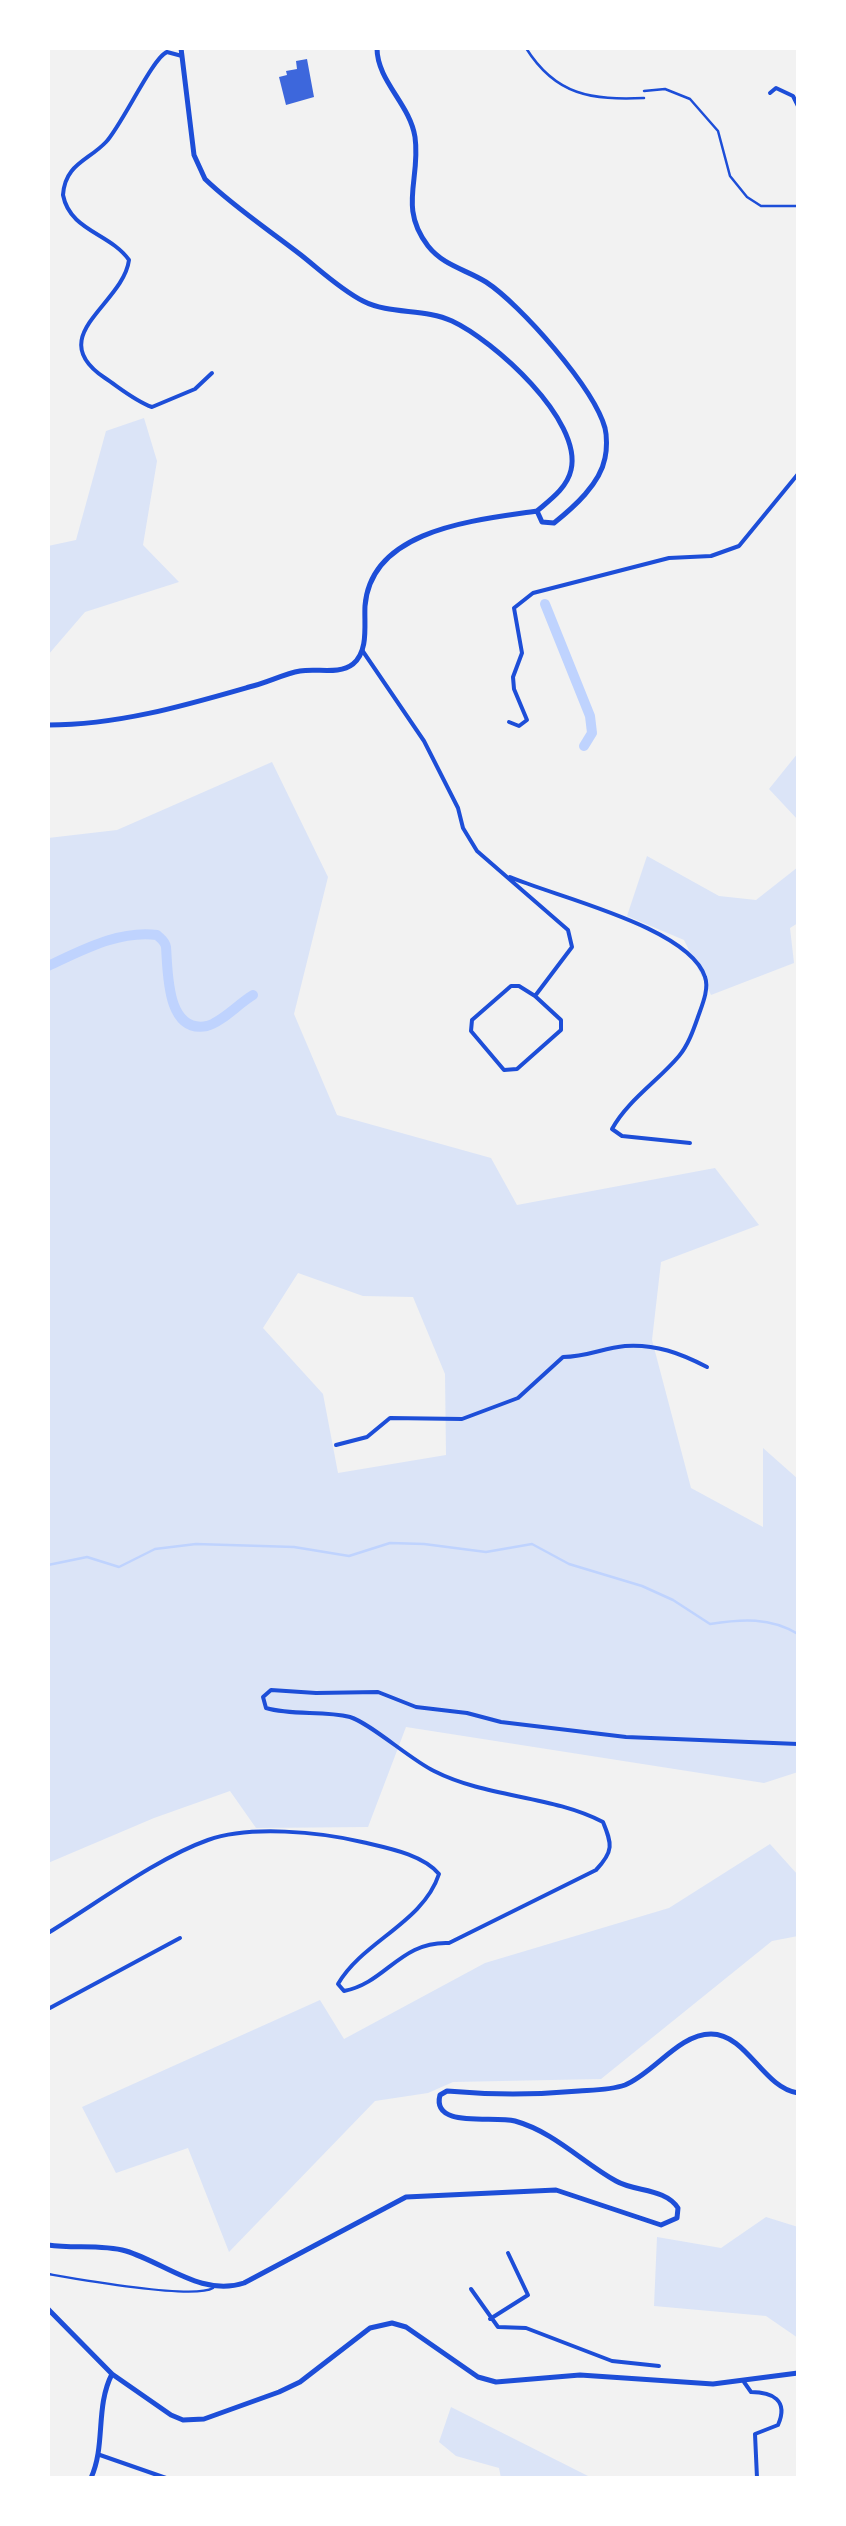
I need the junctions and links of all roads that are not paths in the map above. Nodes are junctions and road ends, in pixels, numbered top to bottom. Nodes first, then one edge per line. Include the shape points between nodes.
1 (181, 48) edge
2 (377, 48) edge
3 (526, 48) edge
4 (182, 56) junction
5 (770, 93) dead end
6 (644, 98) dead end
7 (798, 106) edge
8 (212, 373) dead end
9 (798, 474) edge
10 (538, 511) junction
11 (362, 650) junction
12 (509, 722) dead end
13 (48, 724) edge
14 (506, 875) junction
15 (535, 996) junction
16 (690, 1144) dead end
17 (707, 1367) dead end
18 (336, 1445) dead end
19 (798, 1744) edge
20 (48, 1933) edge
21 (180, 1938) dead end
22 (48, 2009) edge
23 (798, 2093) edge
24 (48, 2245) edge
25 (508, 2253) dead end
26 (48, 2274) edge
27 (214, 2287) junction
28 (471, 2289) dead end
29 (48, 2309) edge
30 (490, 2319) junction
31 (659, 2366) dead end
32 (798, 2373) edge
33 (112, 2374) junction
34 (744, 2382) junction
35 (100, 2455) junction
36 (90, 2478) edge
37 (166, 2478) edge
38 (757, 2478) edge

1 - 4 street
2 - 10 street via 414,136 410,200 418,232 440,259 487,283 554,348 604,425 605,459 592,484 554,522 542,522
3 - 6 lane via 548,73 585,97
4 - 8 street via 157,57 106,142 71,169 63,195 73,218 130,260 83,331 86,365 152,407 195,389
4 - 10 street via 194,155 204,179 363,301 441,316 469,330 547,402 568,435 571,472
5 - 7 street via 784,90
9 - 12 street via 739,546 533,593 514,608 522,652 514,689 526,720 519,726
10 - 11 street via 439,531 398,549 368,590
11 - 13 street via 344,668 299,672 148,715
11 - 14 street via 424,741 476,851
14 - 15 street via 568,930 572,946
14 - 16 street via 645,926 700,967 706,991 690,1037 612,1129
15 - 15 street via 562,1020 562,1030 517,1069 504,1070 471,1032 472,1020 511,986
17 - 18 street via 675,1350 622,1346 563,1357 518,1398 462,1419 390,1418 367,1437
19 - 20 street via 626,1737 416,1707 378,1692 271,1690 262,1697 266,1708 352,1718 435,1772 584,1812 603,1822 611,1843 606,1859 596,1870 448,1943 406,1952 360,1988 344,1991 338,1984 345,1972 434,1890 439,1874 430,1863 320,1832 213,1838
21 - 22 street
23 - 27 street via 780,2087 723,2036 709,2034 612,2089 506,2096 448,2091 440,2095 441,2112 514,2121 542,2132 616,2181 673,2199 677,2218 661,2225 556,2190 406,2197 244,2283
24 - 27 street via 126,2251
25 - 30 street via 528,2296
26 - 27 lane via 178,2293
28 - 30 street
29 - 33 street
30 - 31 street via 498,2327 526,2328 612,2360
32 - 34 street
33 - 34 street via 171,2415 204,2419 300,2382 370,2328 392,2323 486,2380 580,2375 669,2384
33 - 35 street via 103,2394
34 - 38 street via 751,2392 770,2392 781,2408 778,2424 756,2434
35 - 36 street
35 - 37 street

